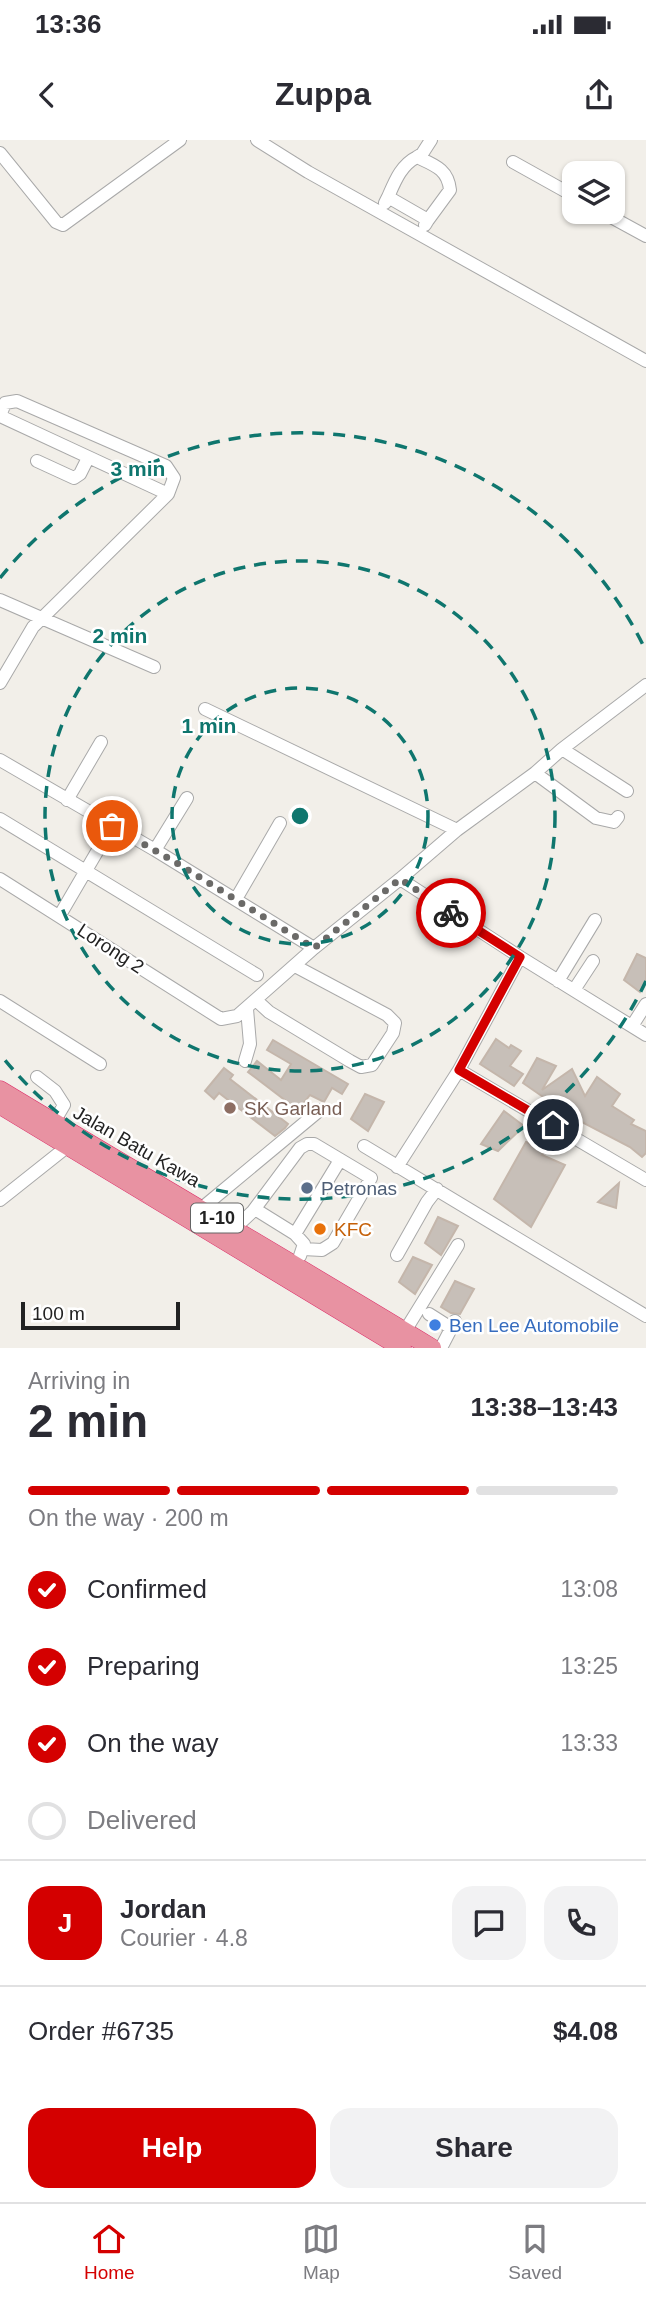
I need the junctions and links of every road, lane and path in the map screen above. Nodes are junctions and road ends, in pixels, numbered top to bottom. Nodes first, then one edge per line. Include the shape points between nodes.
1 (180, 140) edge
2 (257, 140) edge
3 (431, 140) edge
4 (0, 153) edge
5 (416, 157) junction
6 (513, 163) dead end
7 (562, 190) edge
8 (388, 197) junction
9 (378, 212) junction
10 (428, 220) junction
11 (624, 224) edge
12 (419, 234) junction
13 (646, 236) edge
14 (646, 361) edge
15 (88, 458) junction
16 (37, 461) dead end
17 (168, 494) junction
18 (0, 600) edge
19 (40, 619) junction
20 (154, 667) dead end
21 (0, 683) edge
22 (646, 685) edge
23 (205, 709) dead end
24 (100, 742) dead end
25 (562, 749) junction
26 (0, 760) edge
27 (535, 774) junction
28 (627, 790) dead end
29 (187, 798) dead end
30 (67, 800) junction
31 (618, 817) dead end
32 (0, 819) edge
33 (280, 823) dead end
34 (112, 826) junction
35 (457, 830) junction
36 (155, 850) junction
37 (85, 872) junction
38 (0, 879) edge
39 (400, 879) junction
40 (236, 899) junction
41 (60, 915) junction
42 (595, 920) dead end
43 (314, 948) junction
44 (520, 957) junction
45 (593, 961) dead end
46 (295, 966) junction
47 (257, 975) dead end
48 (558, 981) junction
49 (574, 990) junction
50 (0, 1001) edge
51 (646, 1004) edge
52 (252, 1005) junction
53 (632, 1026) junction
54 (646, 1035) edge
55 (245, 1061) dead end
56 (100, 1064) dead end
57 (459, 1070) junction
58 (37, 1077) dead end
59 (0, 1090) edge
60 (0, 1105) edge
61 (320, 1110) dead end
62 (54, 1122) junction
63 (68, 1146) junction
64 (364, 1146) dead end
65 (340, 1160) junction
66 (397, 1167) junction
67 (646, 1181) edge
68 (437, 1189) junction
69 (0, 1200) edge
70 (202, 1208) junction
71 (253, 1210) junction
72 (234, 1229) junction
73 (295, 1234) junction
74 (458, 1245) dead end
75 (303, 1250) junction
76 (397, 1255) dead end
77 (294, 1266) junction
78 (429, 1314) dead end
79 (646, 1316) edge
80 (403, 1340) edge
81 (432, 1348) edge
82 (441, 1348) edge

1 - 4 street via 63,225
2 - 9 street
3 - 5 street
5 - 8 street via 401,171
5 - 10 street via 449,178 450,190
6 - 7 street
8 - 9 street
8 - 10 street
9 - 12 street
10 - 12 street
11 - 13 street
12 - 14 street
15 - 16 street via 74,478
15 - 17 street
15 - 17 street via 0,416 5,403 16,401 166,466 174,478
17 - 19 street
18 - 19 street
19 - 20 street
19 - 21 street
22 - 25 street
23 - 35 street
24 - 30 street
25 - 27 street
25 - 28 street
26 - 30 street
27 - 31 street via 596,818 614,822
27 - 35 street
29 - 36 street
30 - 34 street
32 - 37 street
33 - 40 street
34 - 36 street
34 - 37 street
35 - 39 street
36 - 40 street
37 - 41 street
37 - 47 street
38 - 41 street, Lorong 2
39 - 43 street
39 - 44 street
40 - 43 street
41 - 52 street, Lorong 2 via 221,1018 237,1016
42 - 48 street
43 - 46 street
44 - 48 street
44 - 57 street
45 - 49 street
46 - 52 street
46 - 52 street via 395,1023 372,1065 360,1067
48 - 49 street
49 - 53 street
50 - 56 street
51 - 53 street
52 - 55 street
53 - 54 street
57 - 66 street
57 - 67 street
58 - 62 street via 64,1105
59 - 62 highway, Jalan Batu Kawa / 1-10
60 - 63 highway, Jalan Batu Kawa / 1-10
61 - 70 street
62 - 70 highway, Jalan Batu Kawa / 1-10
63 - 69 street
63 - 80 highway, Jalan Batu Kawa / 1-10
64 - 66 street
65 - 71 street via 314,1144 300,1148
65 - 73 street
65 - 75 street via 371,1178 333,1243 322,1250
66 - 68 street
68 - 76 street
68 - 79 street
70 - 72 highway, Jalan Batu Kawa / 1-10
71 - 72 street
71 - 73 street
72 - 77 highway, Jalan Batu Kawa / 1-10
73 - 75 street via 304,1244
74 - 80 street
75 - 77 street
77 - 80 highway, Jalan Batu Kawa / 1-10
78 - 82 street via 453,1324
80 - 81 highway, Jalan Batu Kawa / 1-10

